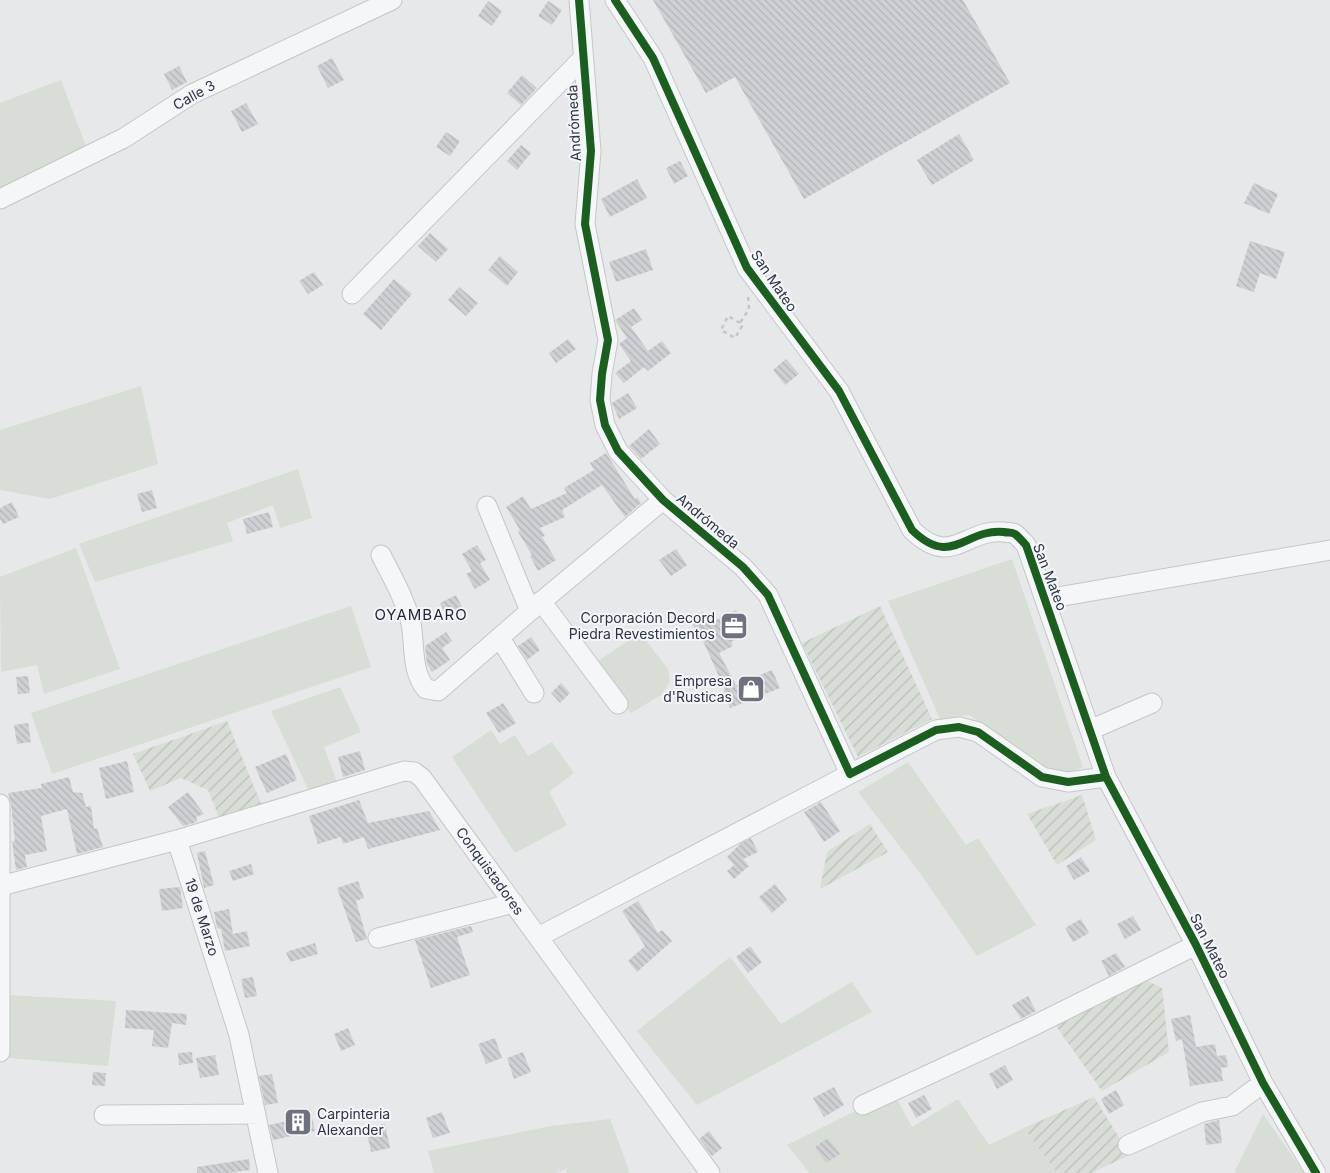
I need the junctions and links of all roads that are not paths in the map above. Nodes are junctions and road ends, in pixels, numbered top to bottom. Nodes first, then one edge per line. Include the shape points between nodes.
1 (392, 0) edge
2 (579, 0) edge
3 (615, 0) edge
4 (582, 59) junction
5 (0, 199) edge
6 (352, 294) dead end
7 (663, 500) junction
8 (487, 506) dead end
9 (1330, 550) edge
10 (381, 555) dead end
11 (1046, 599) junction
12 (536, 606) junction
13 (500, 638) junction
14 (534, 693) dead end
15 (1152, 703) dead end
16 (618, 704) dead end
17 (1090, 730) junction
18 (850, 774) junction
19 (1106, 777) junction
20 (0, 804) edge
21 (177, 840) junction
22 (0, 886) edge
23 (514, 903) junction
24 (538, 937) junction
25 (378, 938) dead end
26 (1196, 945) junction
27 (0, 1052) edge
28 (1263, 1082) junction
29 (863, 1105) dead end
30 (256, 1114) junction
31 (104, 1115) dead end
32 (1128, 1145) dead end
33 (268, 1173) edge
34 (710, 1173) edge
35 (1316, 1173) edge

1 - 5 street, Calle 3 via 192,94 124,138
2 - 4 street, Andrómeda
3 - 11 street, San Mateo via 653,58 748,270 839,391 912,530 939,548 957,546 983,534 1014,533 1026,545
4 - 6 street
4 - 7 street, Andrómeda via 591,151 585,224 608,340 600,400 605,425 618,451
7 - 12 street
7 - 18 street, Andrómeda via 743,567 768,595
8 - 12 street
9 - 11 street
10 - 13 street via 410,621 419,681 426,690 438,692
11 - 17 street, San Mateo
12 - 13 street
12 - 16 street
13 - 14 street
15 - 17 street
17 - 19 street, San Mateo
18 - 19 street via 936,730 960,727 978,732 1042,777 1068,782
18 - 24 street
19 - 26 street, San Mateo
20 - 22 street
21 - 22 street
21 - 23 street, Conquistadores via 404,771 414,772 422,778
21 - 30 street, 19 de Marzo via 239,1035
22 - 27 street
23 - 24 street, Conquistadores
23 - 25 street
24 - 34 street, Conquistadores
26 - 28 street, San Mateo
26 - 29 street via 1027,1029
28 - 32 street via 1232,1106 1202,1112
28 - 35 street, San Mateo
30 - 31 street
30 - 33 street, 19 de Marzo

